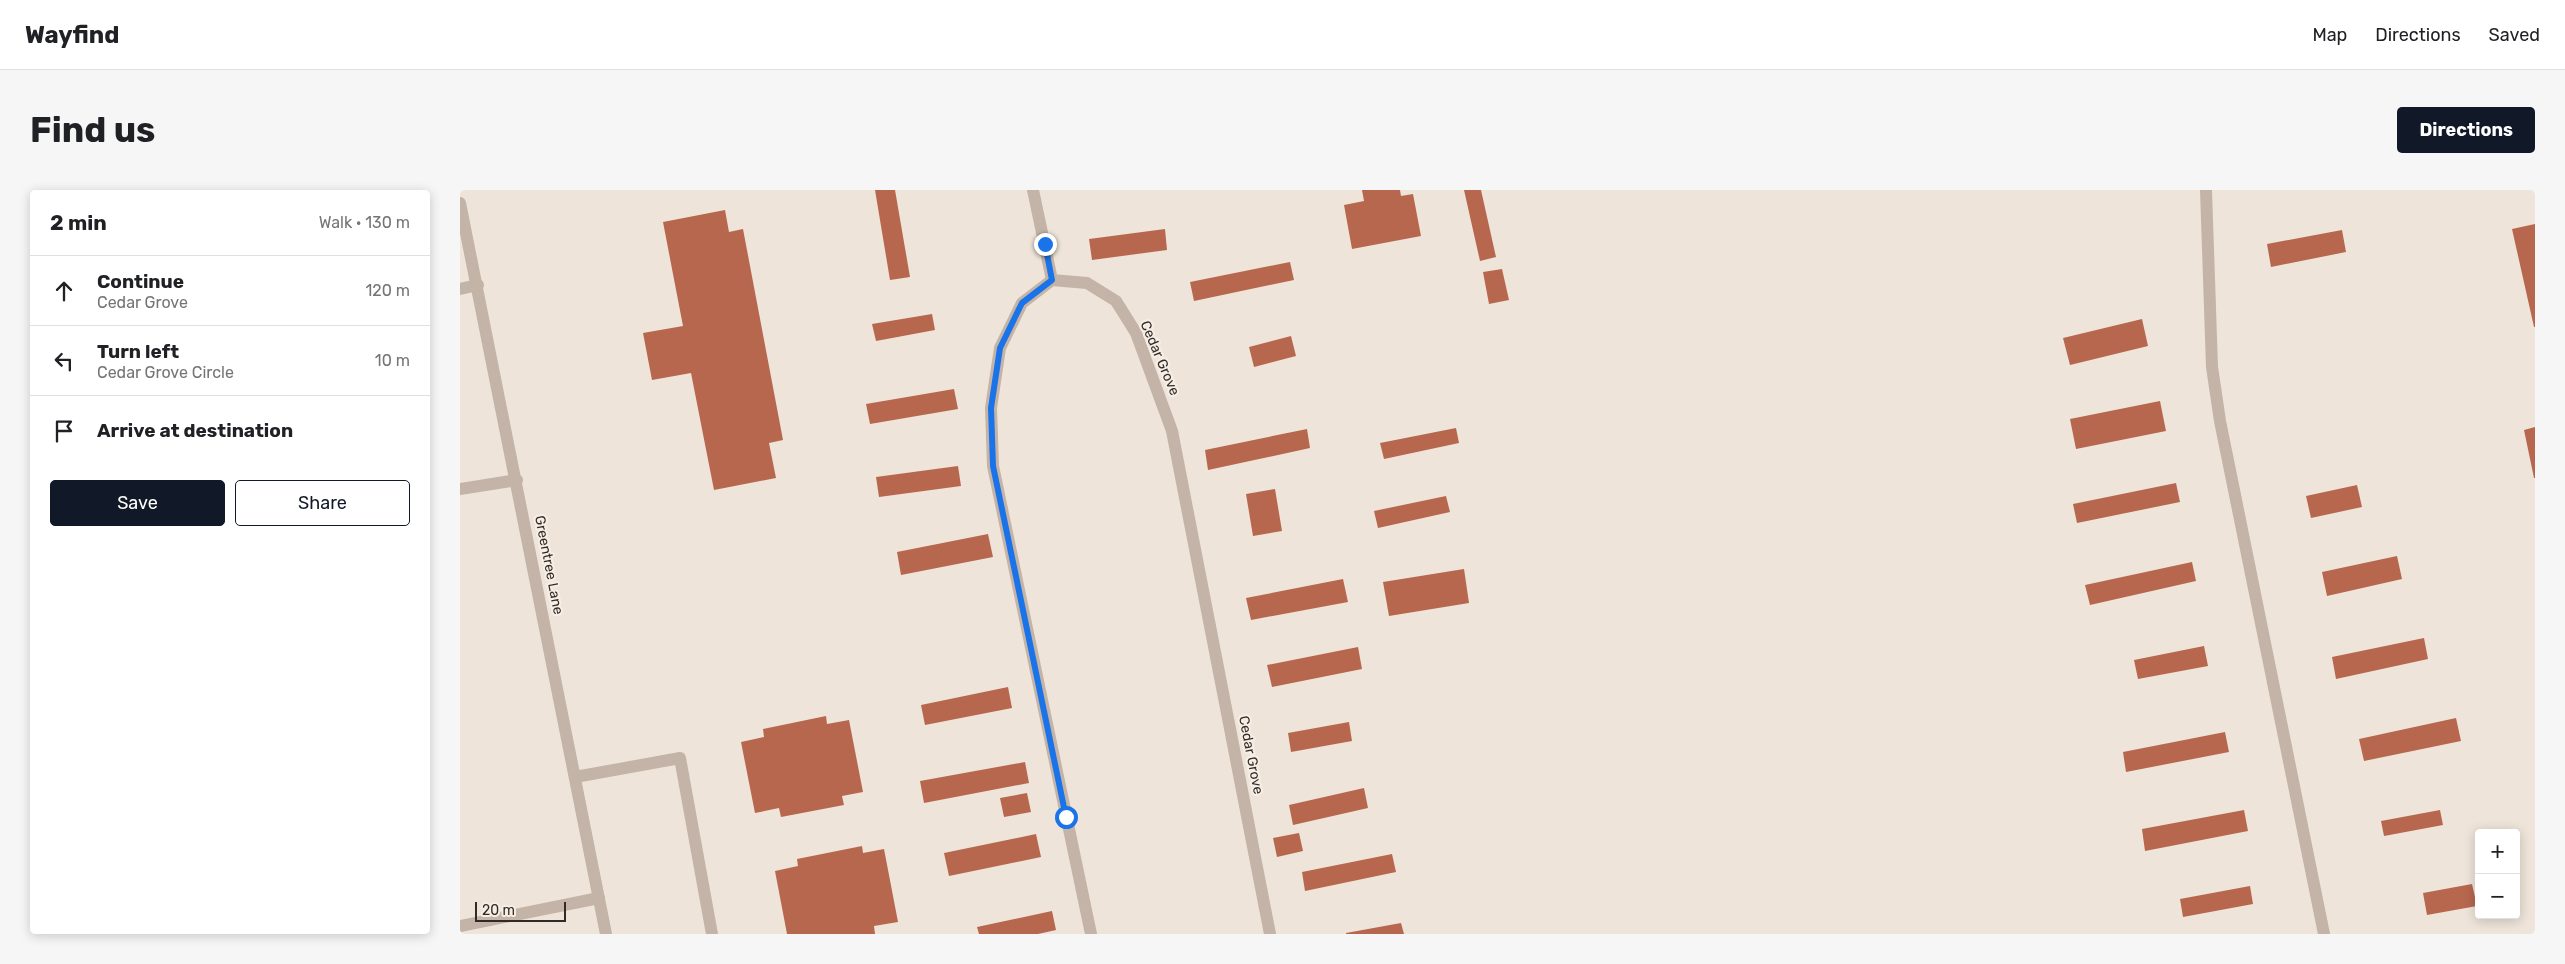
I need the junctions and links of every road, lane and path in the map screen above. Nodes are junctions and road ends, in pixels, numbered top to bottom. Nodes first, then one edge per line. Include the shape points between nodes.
1 (1033, 190) edge
2 (2206, 190) edge
3 (460, 203) edge
4 (1052, 280) junction
5 (478, 286) junction
6 (460, 289) edge
7 (517, 480) junction
8 (460, 489) edge
9 (575, 776) junction
10 (599, 898) junction
11 (460, 926) edge
12 (606, 934) edge
13 (712, 934) edge
14 (1091, 934) edge
15 (1270, 934) edge
16 (2324, 934) edge

1 - 4 street
2 - 16 street via 2212,367 2220,421
3 - 5 street, Greentree Lane
4 - 14 street via 1022,303 1000,348 991,408 993,466
4 - 15 street, Cedar Grove via 1087,283 1116,301 1136,333 1155,380 1172,431
5 - 6 street
5 - 7 street, Greentree Lane
7 - 8 street
7 - 9 street, Greentree Lane
9 - 10 street, Greentree Lane
9 - 13 street via 680,758
10 - 11 street
10 - 12 street, Greentree Lane

